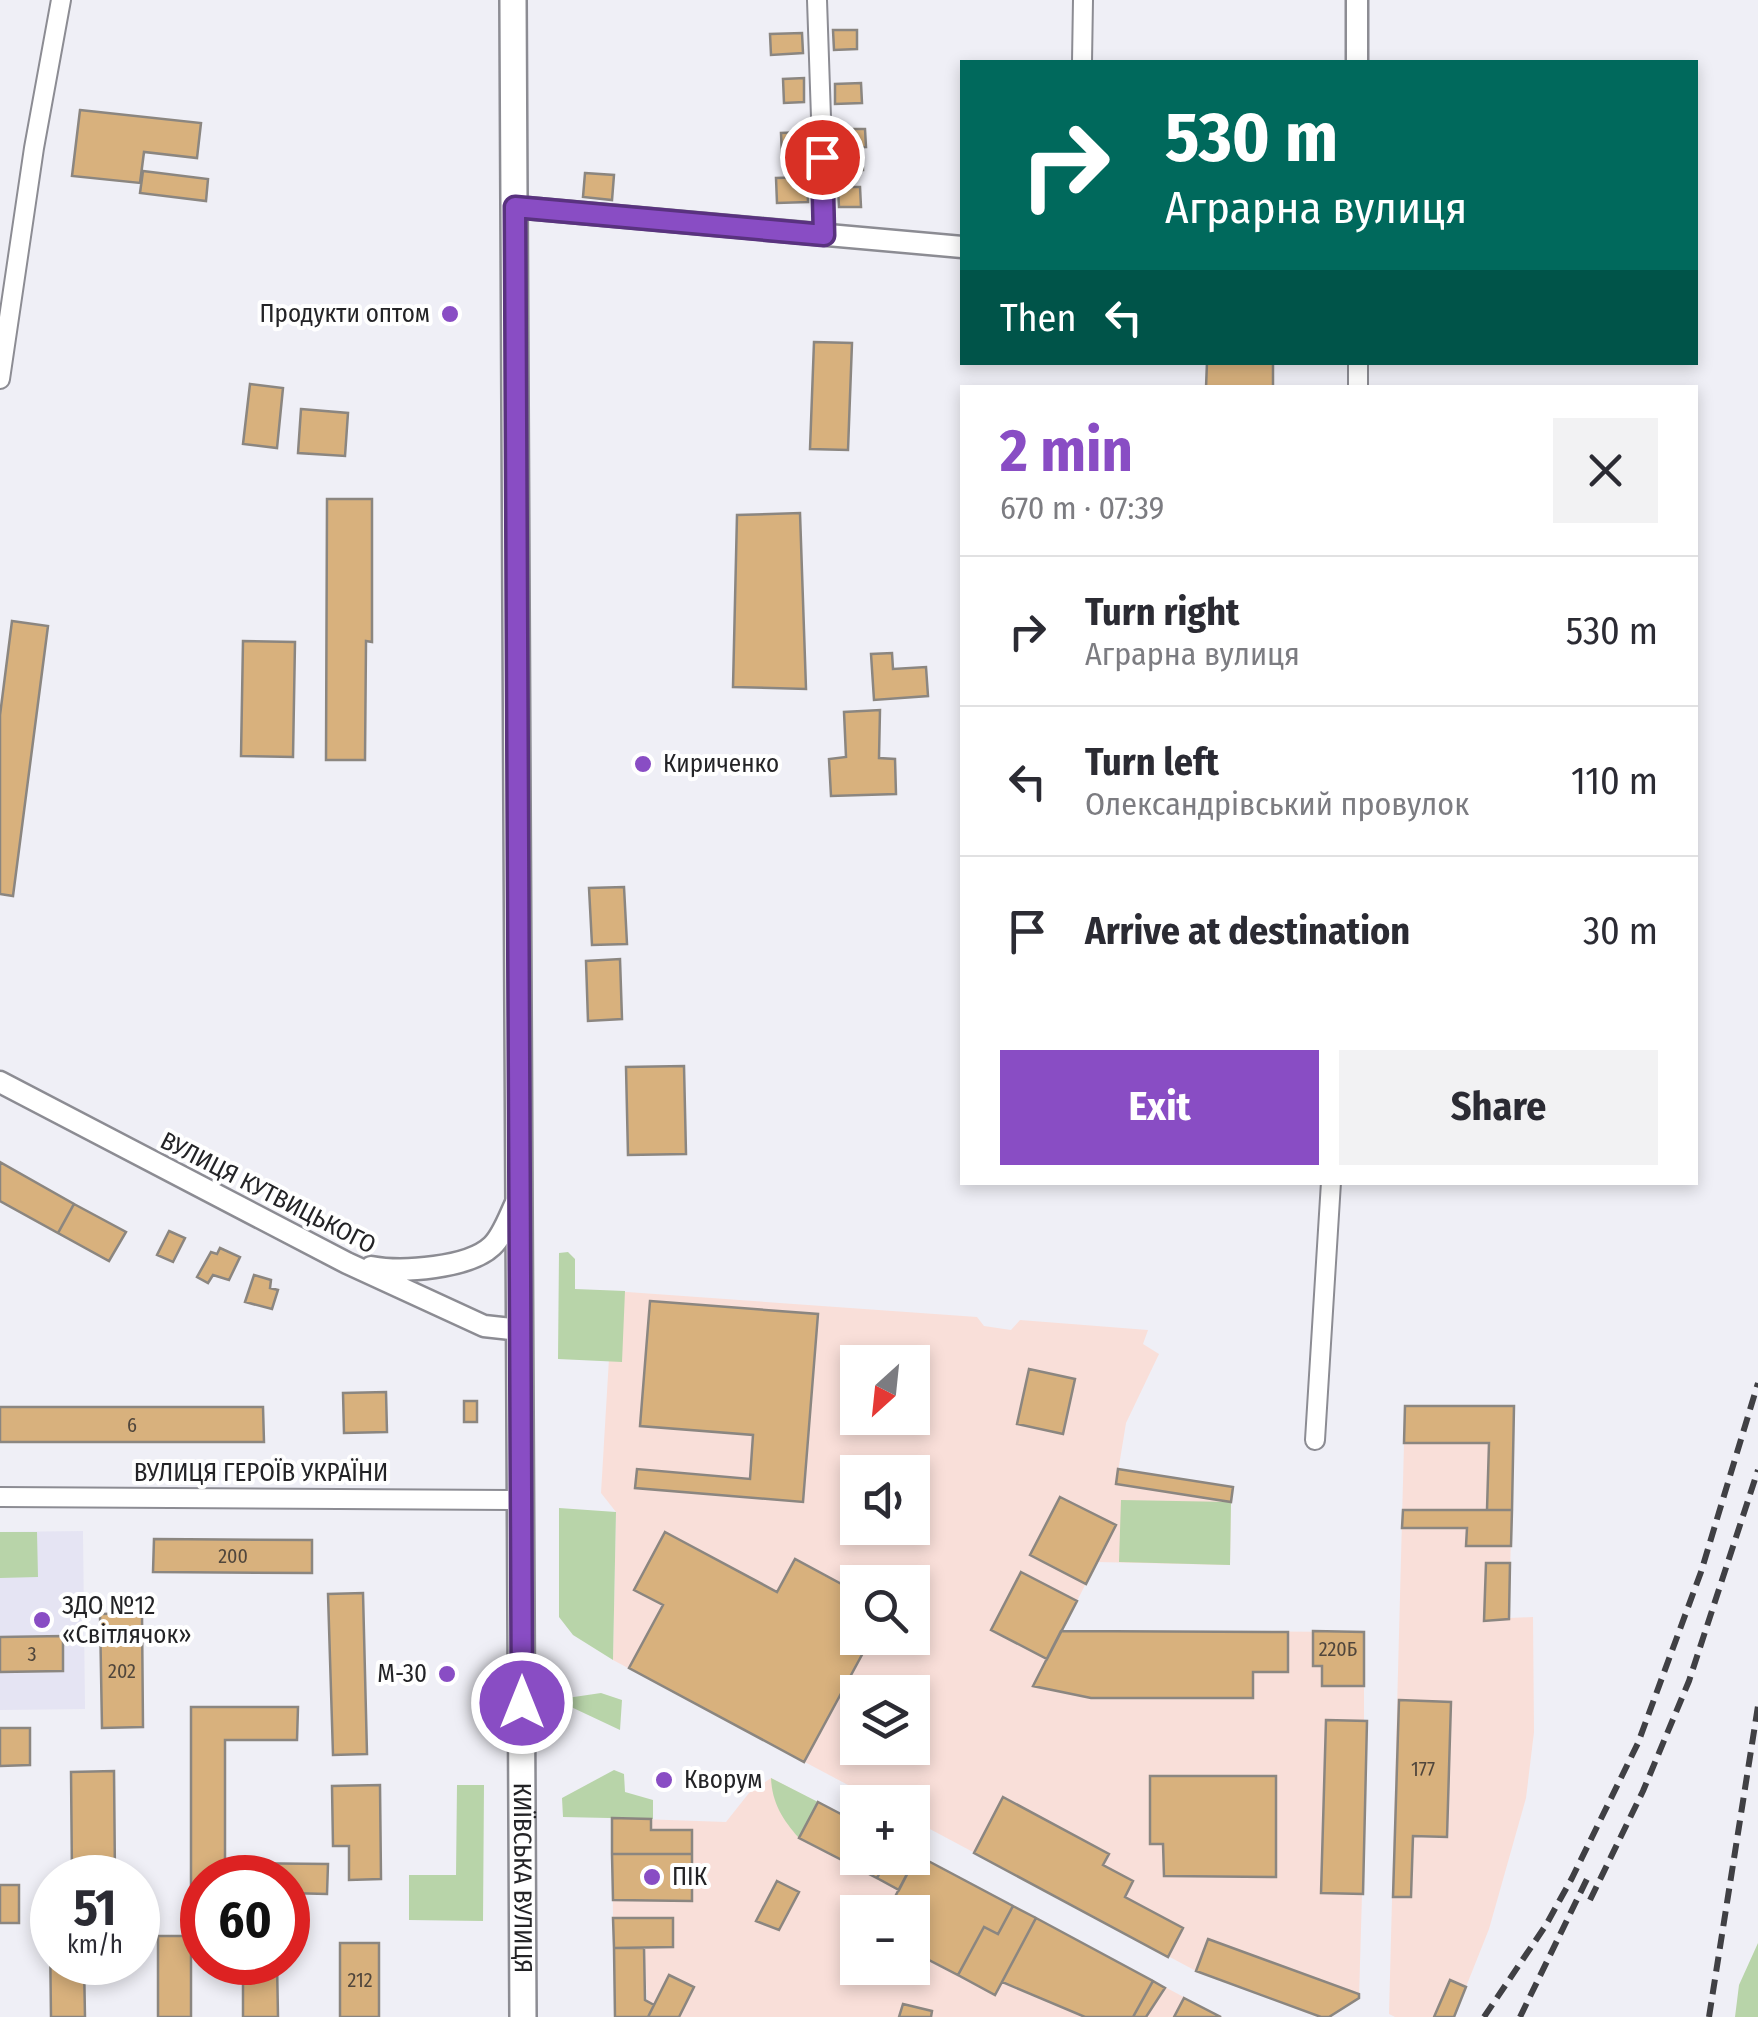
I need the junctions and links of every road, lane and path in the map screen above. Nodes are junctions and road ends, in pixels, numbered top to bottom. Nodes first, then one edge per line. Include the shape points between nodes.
1 (61, 0) edge
2 (513, 0) edge
3 (817, 0) edge
4 (1082, 0) edge
5 (1357, 0) edge
6 (1082, 60) edge
7 (1357, 60) edge
8 (515, 207) junction
9 (824, 235) junction
10 (960, 247) edge
11 (0, 379) edge
12 (0, 1082) edge
13 (1331, 1185) edge
14 (520, 1196) junction
15 (347, 1263) junction
16 (520, 1330) junction
17 (1316, 1440) dead end
18 (0, 1497) edge
19 (522, 1500) junction
20 (523, 2017) edge

1 - 11 street
2 - 8 main road, КИЇВСЬКА ВУЛИЦЯ
3 - 9 street
4 - 6 street
5 - 7 street
8 - 9 street
8 - 14 main road, КИЇВСЬКА ВУЛИЦЯ
9 - 10 street
12 - 15 street, ВУЛИЦЯ КУТВИЦЬКОГО
13 - 17 street
14 - 15 street via 492,1246 456,1263 418,1271
14 - 16 main road, КИЇВСЬКА ВУЛИЦЯ
15 - 16 street, ВУЛИЦЯ КУТВИЦЬКОГО via 484,1326
16 - 19 main road, КИЇВСЬКА ВУЛИЦЯ
18 - 19 street, ВУЛИЦЯ ГЕРОЇВ УКРАЇНИ
19 - 20 main road, КИЇВСЬКА ВУЛИЦЯ

